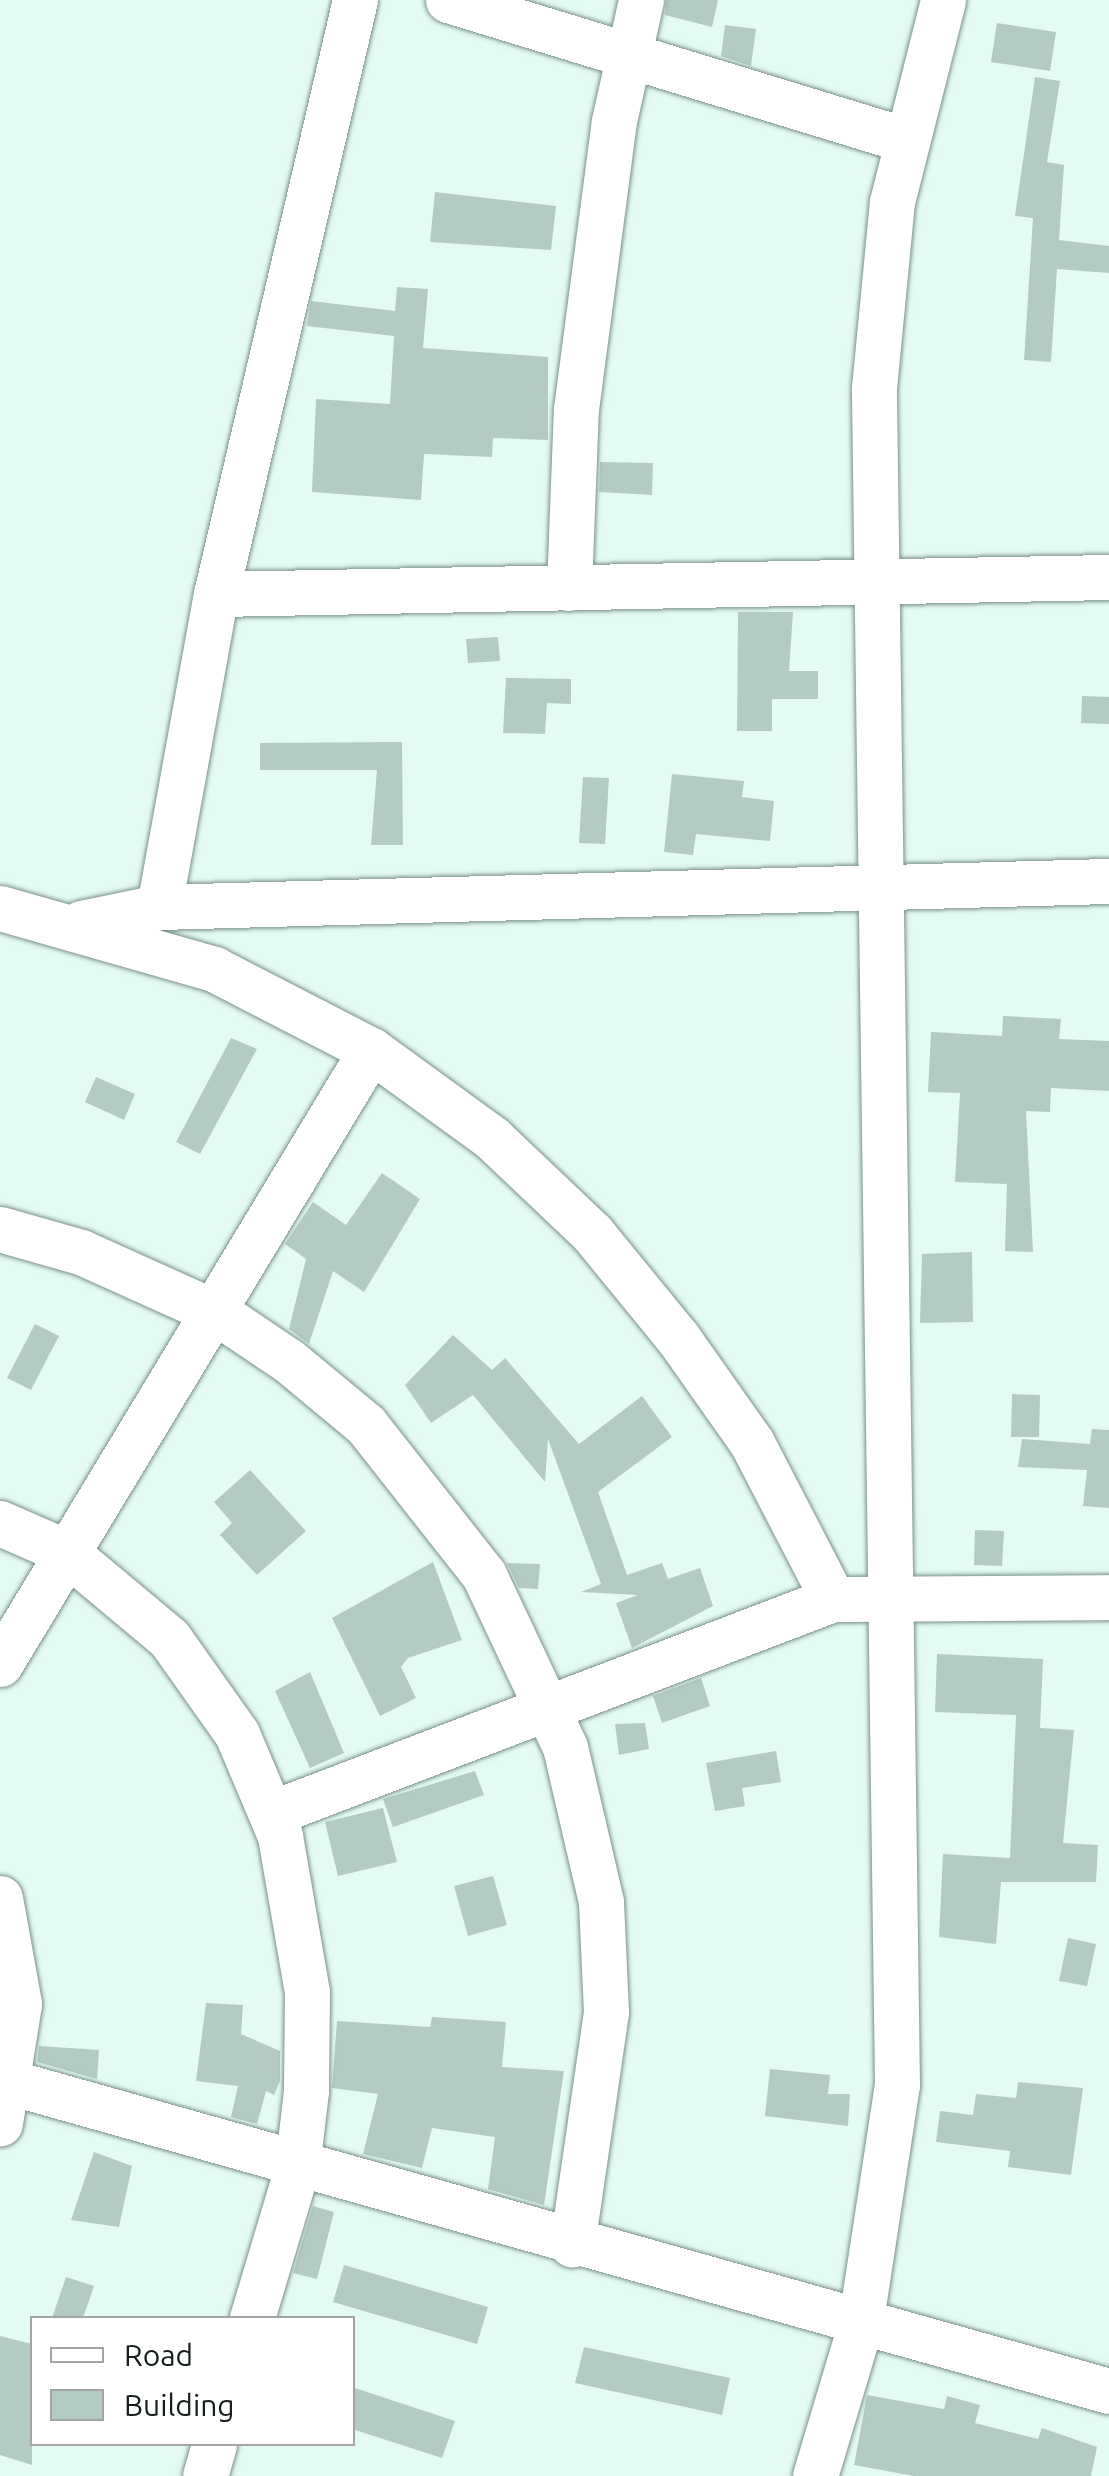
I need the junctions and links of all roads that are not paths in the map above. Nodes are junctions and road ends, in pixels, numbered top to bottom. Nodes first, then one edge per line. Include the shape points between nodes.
1 (354, 0) edge
2 (448, 0) edge
3 (640, 0) edge
4 (943, 0) edge
5 (628, 58) junction
6 (906, 140) junction
7 (1109, 577) edge
8 (874, 583) junction
9 (569, 588) junction
10 (216, 594) junction
11 (1109, 881) edge
12 (880, 884) junction
13 (158, 907) junction
14 (0, 908) edge
15 (78, 923) junction
16 (370, 1050) junction
17 (0, 1230) edge
18 (220, 1314) junction
19 (0, 1523) edge
20 (66, 1552) junction
21 (1109, 1597) edge
22 (833, 1599) junction
23 (888, 1600) junction
24 (0, 1664) edge
25 (547, 1703) junction
26 (272, 1812) junction
27 (0, 1898) edge
28 (6, 2103) edge
29 (297, 2168) junction
30 (572, 2245) junction
31 (253, 2316) edge
32 (860, 2326) junction
33 (1109, 2392) edge
34 (213, 2446) edge
35 (204, 2476) edge
36 (815, 2476) edge

1 - 10 street
2 - 5 street
3 - 5 street
4 - 6 street
5 - 6 street
5 - 9 street via 576,409
6 - 8 street via 874,388
7 - 8 street
8 - 9 street
8 - 12 street
9 - 10 street
10 - 13 street
11 - 12 street
12 - 13 street
12 - 23 street
13 - 15 street
14 - 15 street
15 - 16 street via 214,970
16 - 18 street
16 - 22 street via 492,1138 592,1233 752,1444
17 - 18 street via 82,1252
18 - 20 street
18 - 25 street via 366,1425 431,1497 484,1574
19 - 20 street
20 - 24 street
20 - 26 street via 169,1638 237,1734
21 - 23 street
22 - 23 street
22 - 25 street
23 - 32 street via 897,2086
25 - 26 street
25 - 30 street via 601,1902 606,2012
26 - 29 street via 306,1992
27 - 28 street via 19,2004
28 - 29 street
29 - 30 street
29 - 31 street
30 - 32 street
32 - 33 street
32 - 36 street
34 - 35 street

